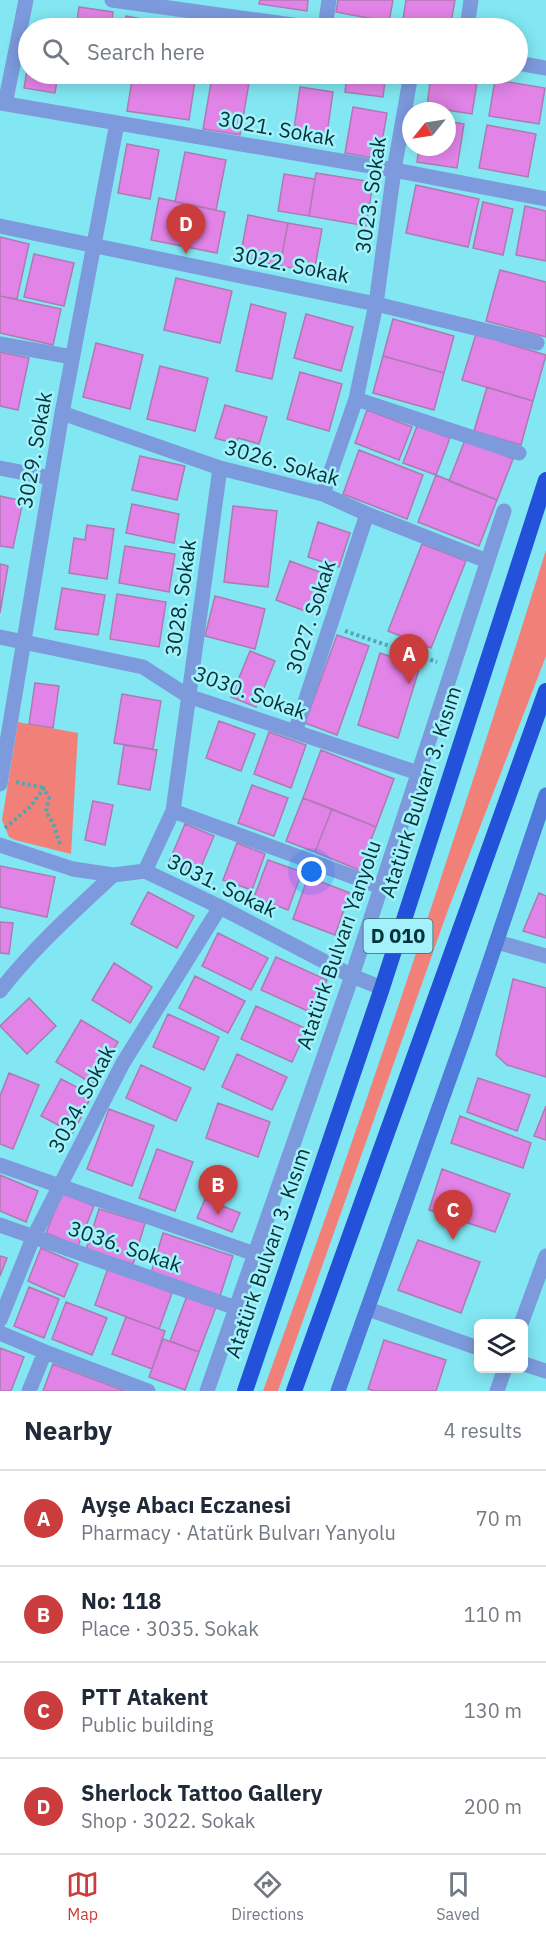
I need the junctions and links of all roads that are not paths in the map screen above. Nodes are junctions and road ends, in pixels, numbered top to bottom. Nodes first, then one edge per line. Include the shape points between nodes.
1 (26, 0) edge
2 (112, 0) edge
3 (329, 0) edge
4 (471, 0) edge
5 (22, 18) edge
6 (242, 18) edge
7 (326, 18) edge
8 (468, 18) edge
9 (18, 35) edge
10 (528, 65) edge
11 (546, 68) edge
12 (409, 84) edge
13 (2, 104) edge
14 (117, 123) junction
15 (394, 170) junction
16 (546, 199) edge
17 (0, 226) edge
18 (93, 246) junction
19 (376, 304) junction
20 (537, 343) dead end
21 (0, 344) edge
22 (72, 357) junction
23 (356, 399) junction
24 (62, 413) junction
25 (519, 453) dead end
26 (0, 468) edge
27 (220, 468) junction
28 (51, 478) junction
29 (546, 480) edge
30 (323, 494) junction
31 (504, 511) dead end
32 (367, 514) junction
33 (487, 561) junction
34 (0, 637) edge
35 (24, 641) junction
36 (546, 691) edge
37 (188, 696) junction
38 (295, 732) junction
39 (418, 773) junction
40 (4, 782) edge
41 (546, 795) edge
42 (173, 811) junction
43 (0, 845) edge
44 (145, 871) junction
45 (113, 875) junction
46 (381, 888) junction
47 (220, 907) junction
48 (497, 942) junction
49 (546, 956) edge
50 (6, 973) edge
51 (352, 976) junction
52 (382, 988) junction
53 (0, 991) edge
54 (0, 1165) edge
55 (60, 1186) junction
56 (0, 1225) edge
57 (33, 1238) junction
58 (255, 1254) junction
59 (546, 1256) edge
60 (236, 1308) junction
61 (368, 1309) junction
62 (523, 1319) edge
63 (0, 1320) edge
64 (0, 1333) edge
65 (474, 1347) edge
66 (45, 1352) junction
67 (528, 1365) edge
68 (546, 1371) edge
69 (503, 1373) edge
70 (29, 1391) edge
71 (148, 1391) edge
72 (207, 1391) edge
73 (245, 1391) edge
74 (294, 1391) edge
75 (338, 1391) edge
76 (496, 1391) edge

1 - 5 street
2 - 6 street
3 - 7 street
4 - 8 street
9 - 13 street
10 - 11 street
12 - 15 street, 3023. Sokak
13 - 14 street, 3021. Sokak
14 - 15 street, 3021. Sokak
14 - 18 street, 3029. Sokak
15 - 16 street, 3021. Sokak
15 - 19 street, 3023. Sokak
17 - 18 street, 3022. Sokak
18 - 19 street, 3022. Sokak
18 - 22 street, 3029. Sokak
19 - 20 street, 3022. Sokak
19 - 23 street, 3023. Sokak
21 - 22 street
22 - 24 street, 3029. Sokak
23 - 25 street
23 - 30 street, 3023. Sokak
24 - 27 street, 3026. Sokak
24 - 28 street, 3029. Sokak
26 - 28 street
27 - 30 street, 3026. Sokak
27 - 37 street, 3028. Sokak
28 - 35 street, 3029. Sokak
29 - 52 highway, Atatürk Bulvarı 3. Kısım / D 010
30 - 32 street, 3026. Sokak
31 - 33 street, Atatürk Bulvarı Yanyolu
32 - 33 street, 3026. Sokak
32 - 38 street, 3027. Sokak
33 - 39 street, Atatürk Bulvarı Yanyolu
34 - 35 street, 3030. Sokak
35 - 37 street, 3030. Sokak via 143,667
35 - 40 street, 3029. Sokak
36 - 74 highway, D 010
37 - 38 street, 3030. Sokak
37 - 42 street, 3028. Sokak
38 - 39 street, 3030. Sokak
39 - 46 street, Atatürk Bulvarı Yanyolu
41 - 48 main road
42 - 44 street, 3028. Sokak
42 - 46 street
43 - 45 street, 3031. Sokak via 73,869
44 - 45 street, 3031. Sokak
44 - 47 street, 3031. Sokak
45 - 50 street
46 - 51 street, Atatürk Bulvarı Yanyolu
47 - 51 street, 3031. Sokak
47 - 55 street, 3034. Sokak via 123,1063
48 - 49 street
48 - 61 main road
50 - 53 street
51 - 52 street, 3031. Sokak
51 - 58 street, Atatürk Bulvarı Yanyolu
52 - 73 highway, Atatürk Bulvarı 3. Kısım / D 010
54 - 55 street
55 - 57 street, 3034. Sokak
55 - 58 street
56 - 57 street, 3036. Sokak
57 - 60 street, 3036. Sokak
57 - 63 street, 3034. Sokak
58 - 60 street, Atatürk Bulvarı Yanyolu
59 - 62 street
60 - 72 street, Atatürk Bulvarı Yanyolu
61 - 65 street
61 - 75 main road
64 - 66 street
66 - 70 street
66 - 71 street
67 - 68 street
69 - 76 street

